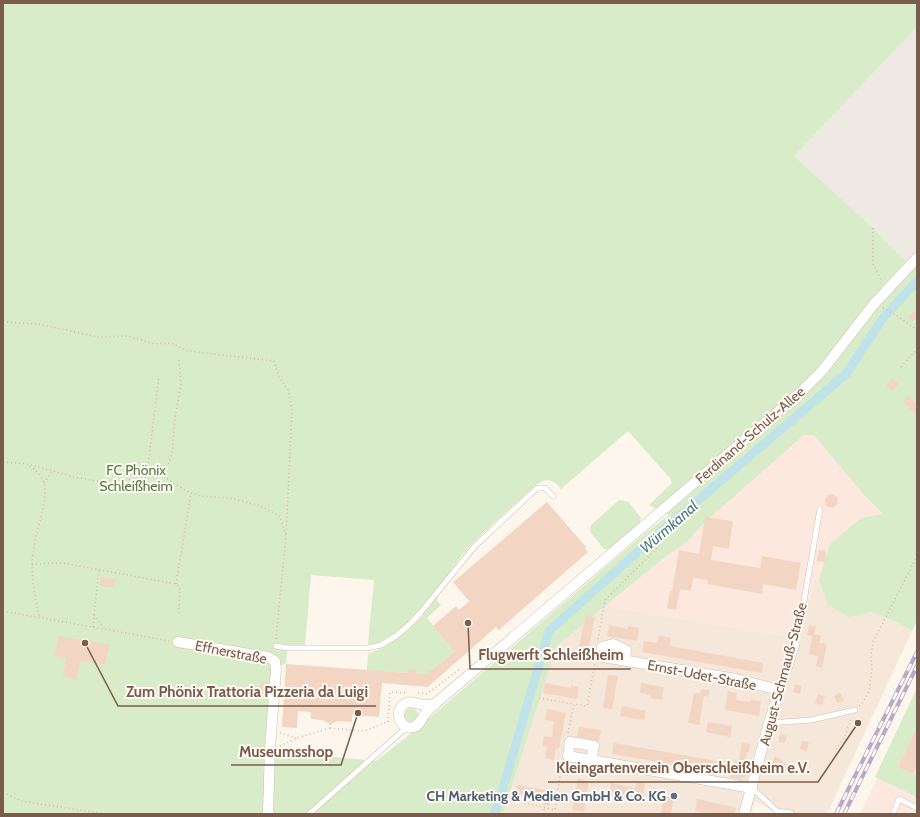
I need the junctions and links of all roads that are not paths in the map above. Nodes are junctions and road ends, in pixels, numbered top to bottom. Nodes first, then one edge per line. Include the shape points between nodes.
1 (917, 258) edge
2 (553, 496) dead end
3 (820, 509) dead end
4 (178, 642) road end
5 (794, 645) joint
6 (276, 646) road end
7 (625, 660) dead end
8 (779, 690) junction
9 (436, 703) junction
10 (855, 710) road end
11 (770, 723) junction
12 (407, 727) junction
13 (592, 760) dead end
14 (752, 788) junction
15 (917, 808) edge
16 (791, 813) dead end
17 (268, 814) edge
18 (308, 814) edge
19 (744, 814) edge
20 (893, 814) edge

1 - 9 street, Ferdinand-Schulz-Allee via 886,291 822,371 801,392
2 - 6 lane via 545,488 537,488 475,546 409,625 381,645 367,648
3 - 5 lane, August-Schmauß-Straße
4 - 17 street, Effnerstraße via 268,657 275,661
5 - 8 street, August-Schmauß-Straße
7 - 8 street, Ernst-Udet-Straße via 736,679
8 - 11 street, August-Schmauß-Straße
9 - 12 street, Ferdinand-Schulz-Allee via 423,716 421,722 414,727
9 - 12 street via 426,706 408,702 402,705 398,717
10 - 11 lane via 811,720
11 - 14 street, August-Schmauß-Straße
12 - 18 lane
13 - 14 street
14 - 16 lane via 777,812
14 - 19 street, August-Schmauß-Straße
15 - 20 lane via 899,799

